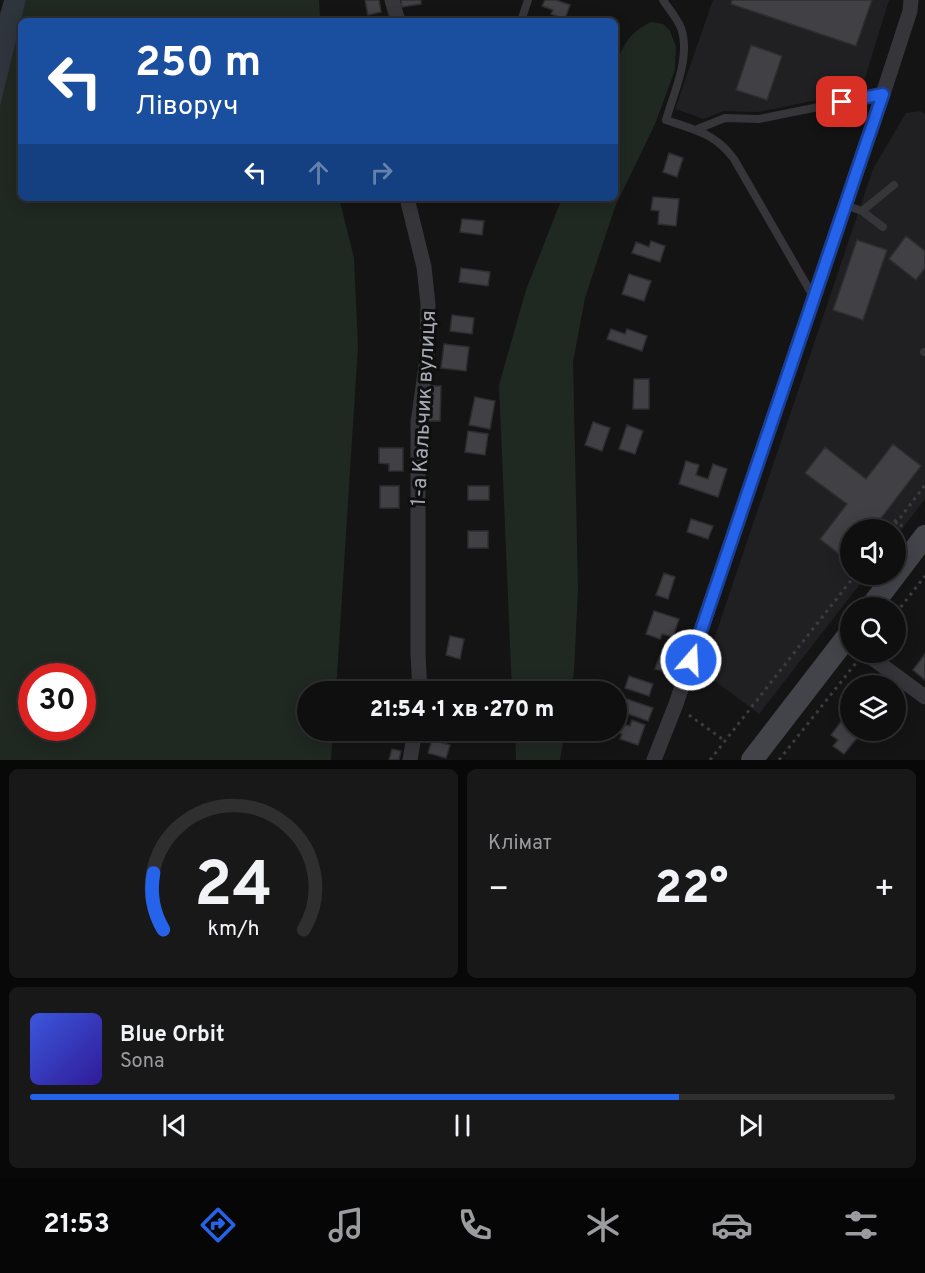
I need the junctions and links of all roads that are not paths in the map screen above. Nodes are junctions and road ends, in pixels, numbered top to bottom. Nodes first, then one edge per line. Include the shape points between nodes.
1 (392, 0) edge
2 (528, 0) edge
3 (663, 0) edge
4 (911, 0) edge
5 (397, 18) edge
6 (523, 18) edge
7 (883, 94) junction
8 (695, 130) junction
9 (894, 184) dead end
10 (408, 201) edge
11 (845, 205) junction
12 (862, 211) junction
13 (883, 227) dead end
14 (814, 297) junction
15 (925, 536) edge
16 (878, 597) edge
17 (840, 649) edge
18 (878, 663) edge
19 (419, 681) edge
20 (925, 697) edge
21 (414, 741) edge
22 (411, 760) edge
23 (654, 760) edge
24 (752, 760) edge

1 - 5 street
2 - 6 lane
3 - 8 lane via 680,25 684,40 684,56 666,120
4 - 7 street
7 - 8 lane via 759,119 725,118
7 - 11 street
8 - 14 lane via 724,145 734,159
9 - 12 lane
10 - 19 street, 1-а Кальчик вулиця via 424,267 428,304 427,359 417,433
11 - 12 lane
11 - 14 street
12 - 13 lane
14 - 23 street
15 - 16 street
17 - 24 street
18 - 20 street
21 - 22 street

